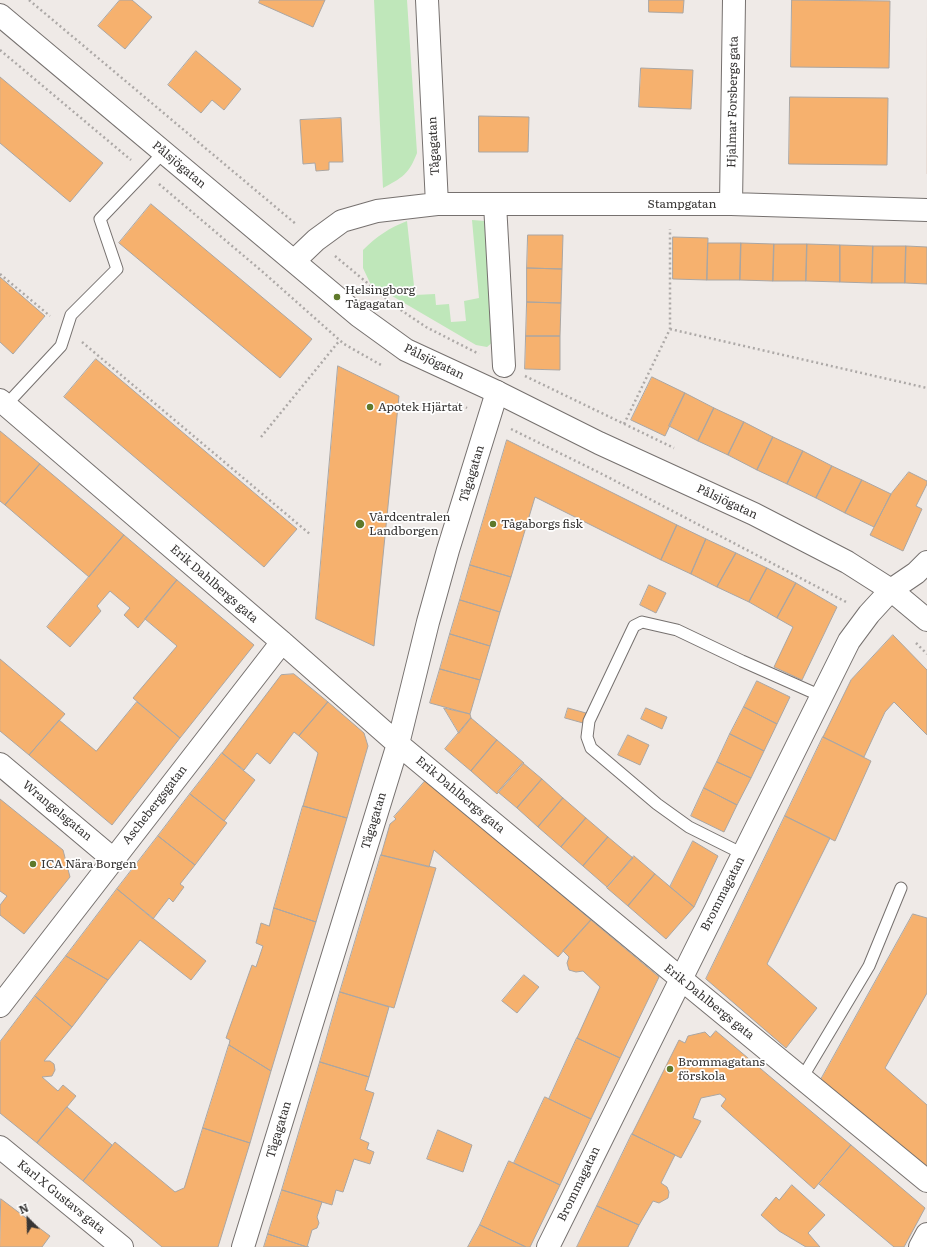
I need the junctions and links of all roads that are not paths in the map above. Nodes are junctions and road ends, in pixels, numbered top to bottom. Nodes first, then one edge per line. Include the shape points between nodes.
1 (427, 0) edge
2 (734, 0) edge
3 (0, 15) edge
4 (164, 152) junction
5 (437, 204) junction
6 (495, 204) junction
7 (731, 204) junction
8 (927, 210) edge
9 (294, 261) junction
10 (504, 366) road end
11 (498, 392) junction
12 (3, 403) edge
13 (927, 562) edge
14 (891, 590) junction
15 (927, 620) edge
16 (282, 642) junction
17 (821, 696) junction
18 (398, 744) junction
19 (0, 764) edge
20 (743, 854) junction
21 (113, 859) junction
22 (901, 888) dead end
23 (680, 978) junction
24 (0, 1006) edge
25 (802, 1078) junction
26 (0, 1147) edge
27 (927, 1181) edge
28 (927, 1234) edge
29 (122, 1247) edge
30 (243, 1247) edge
31 (548, 1247) edge
32 (920, 1247) edge

1 - 5 street, Tågagatan
2 - 7 street, Hjalmar Forsbergs gata
3 - 4 street, Pålsjögatan
4 - 9 street, Pålsjögatan
4 - 12 lane via 100,219 117,269 70,315 61,346
5 - 6 street, Stampgatan
5 - 9 street via 377,211 342,221 316,240
6 - 7 street, Stampgatan
6 - 10 street
7 - 8 street, Stampgatan
9 - 11 street, Pålsjögatan via 359,316 406,350
11 - 14 street, Pålsjögatan via 754,514 847,562
11 - 18 street, Tågagatan via 448,550
12 - 16 street, Erik Dahlbergs gata
13 - 14 street, Brommagatan
14 - 15 street, Pålsjögatan
14 - 17 street, Brommagatan via 849,641
16 - 18 street, Erik Dahlbergs gata
16 - 21 street, Aschebergsgatan
17 - 20 street, Brommagatan
17 - 20 lane via 677,630 642,622 634,626 589,721 586,737 591,748 657,804 689,827
18 - 23 street, Erik Dahlbergs gata
18 - 30 street, Tågagatan
19 - 21 street, Wrangelsgatan
20 - 23 street, Brommagatan
21 - 24 street, Aschebergsgatan
22 - 25 lane via 869,966
23 - 25 street, Erik Dahlbergs gata
23 - 31 street, Brommagatan
25 - 27 street, Erik Dahlbergs gata
26 - 29 street, Karl X Gustavs gata
28 - 32 street

